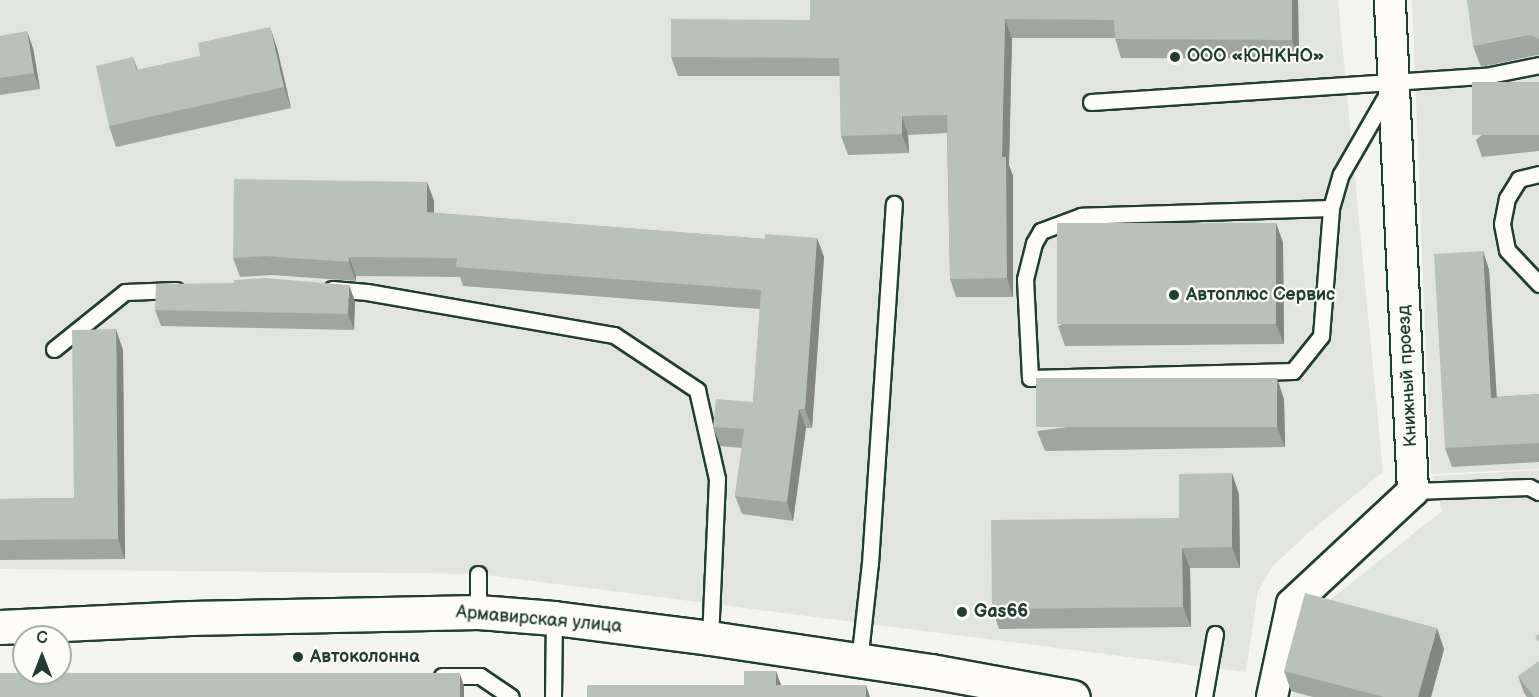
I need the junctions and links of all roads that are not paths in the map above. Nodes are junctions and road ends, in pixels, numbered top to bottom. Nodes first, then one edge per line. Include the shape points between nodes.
1 (1390, 0) edge
2 (1539, 65) edge
3 (1393, 83) junction
4 (1091, 102) dead end
5 (1539, 174) edge
6 (894, 204) dead end
7 (1331, 208) junction
8 (1539, 284) edge
9 (313, 288) edge
10 (192, 289) edge
11 (54, 349) dead end
12 (1413, 491) junction
13 (1539, 492) edge
14 (478, 574) dead end
15 (478, 612) junction
16 (554, 618) junction
17 (0, 627) edge
18 (1215, 634) dead end
19 (710, 638) junction
20 (860, 662) junction
21 (424, 676) edge
22 (511, 697) edge
23 (553, 697) edge
24 (1073, 697) edge
25 (1204, 697) edge
26 (1272, 697) edge

1 - 3 street, Книжный проезд
2 - 3 lane via 1485,76
3 - 4 lane
3 - 7 lane via 1341,174
3 - 12 street, Книжный проезд
5 - 8 lane via 1519,179 1508,198 1502,224 1508,250
6 - 20 lane
7 - 7 lane via 1081,216 1041,231 1025,279 1030,378 1293,371 1321,336
9 - 19 lane via 367,292 614,335 697,390 717,479
10 - 11 lane via 125,292
12 - 13 lane via 1529,487
12 - 26 street via 1292,604
14 - 15 lane
15 - 16 main road, Армавирская улица
15 - 17 main road, Армавирская улица via 190,618
16 - 19 main road, Армавирская улица
16 - 23 lane
18 - 25 lane
19 - 20 main road, Армавирская улица
20 - 24 main road, Армавирская улица
21 - 22 lane via 480,676

